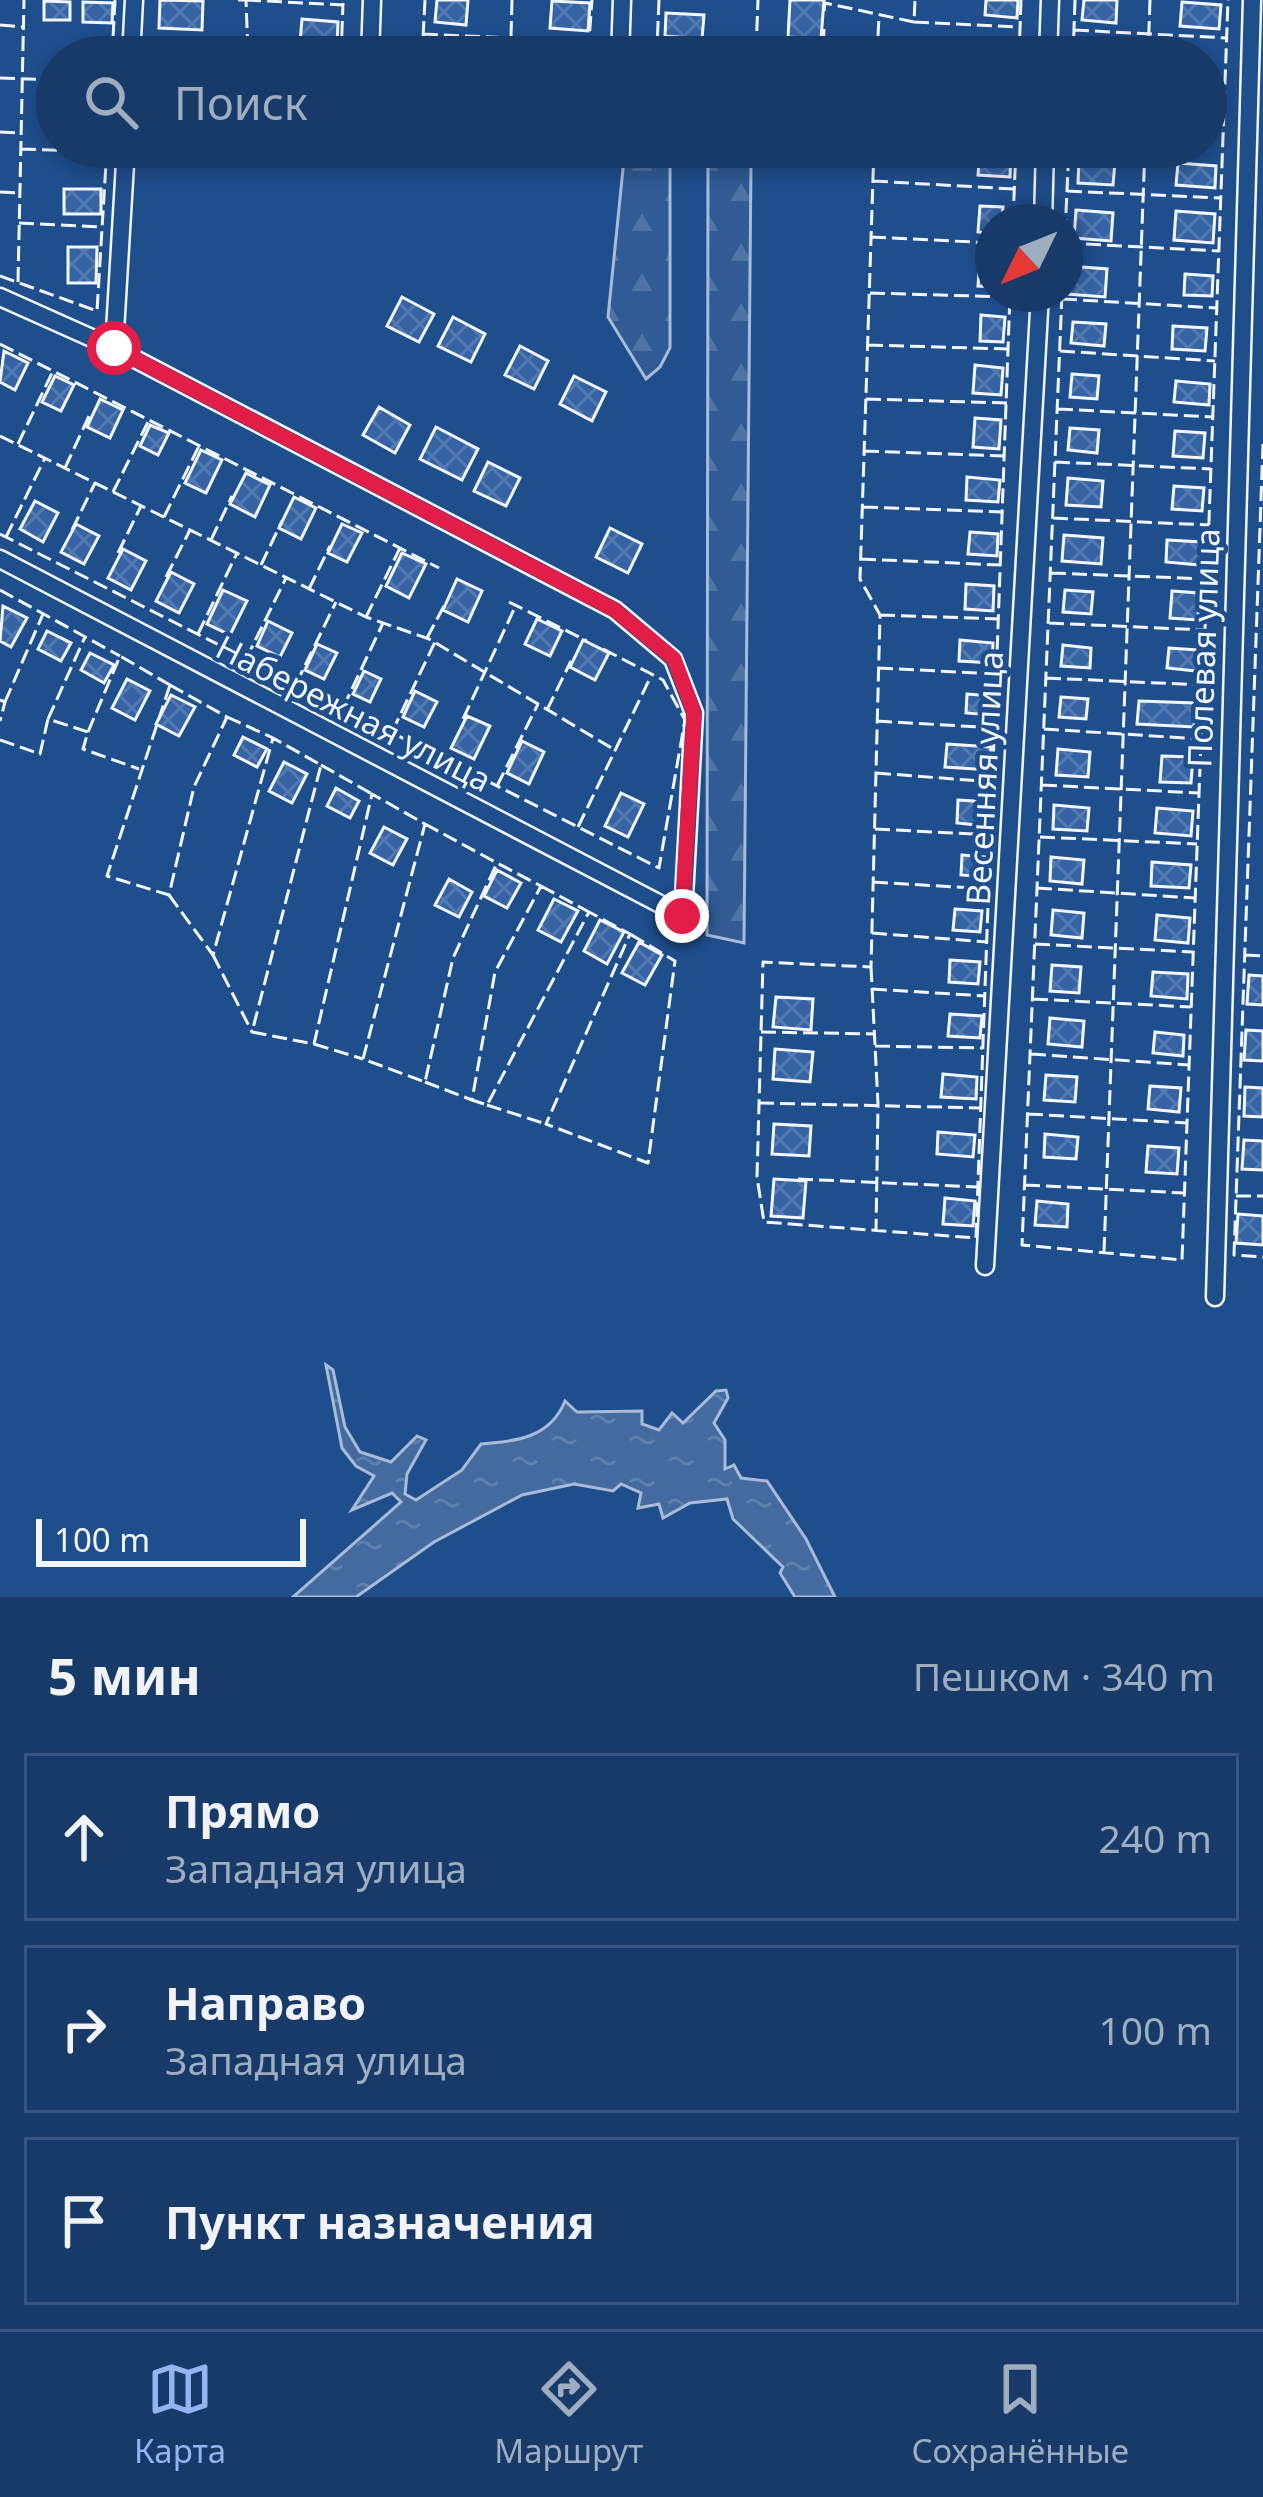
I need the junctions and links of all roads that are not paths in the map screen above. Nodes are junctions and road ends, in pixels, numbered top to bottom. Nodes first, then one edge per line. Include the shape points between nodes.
1 (134, 0) edge
2 (372, 0) edge
3 (622, 0) edge
4 (1050, 0) edge
5 (1252, 0) edge
6 (131, 36) edge
7 (371, 36) edge
8 (621, 36) edge
9 (1049, 36) edge
10 (124, 168) edge
11 (1044, 168) edge
12 (1043, 204) edge
13 (0, 297) edge
14 (1039, 312) edge
15 (114, 348) junction
16 (0, 559) edge
17 (985, 1265) dead end
18 (1215, 1297) dead end

1 - 6 street
2 - 7 street
3 - 8 street
4 - 9 street
5 - 18 street, Полевая улица
10 - 15 street
11 - 12 street
13 - 15 street
14 - 17 street, Весенняя улица
15 - 16 street, Набережная улица via 615,610 674,659 694,713 682,916

